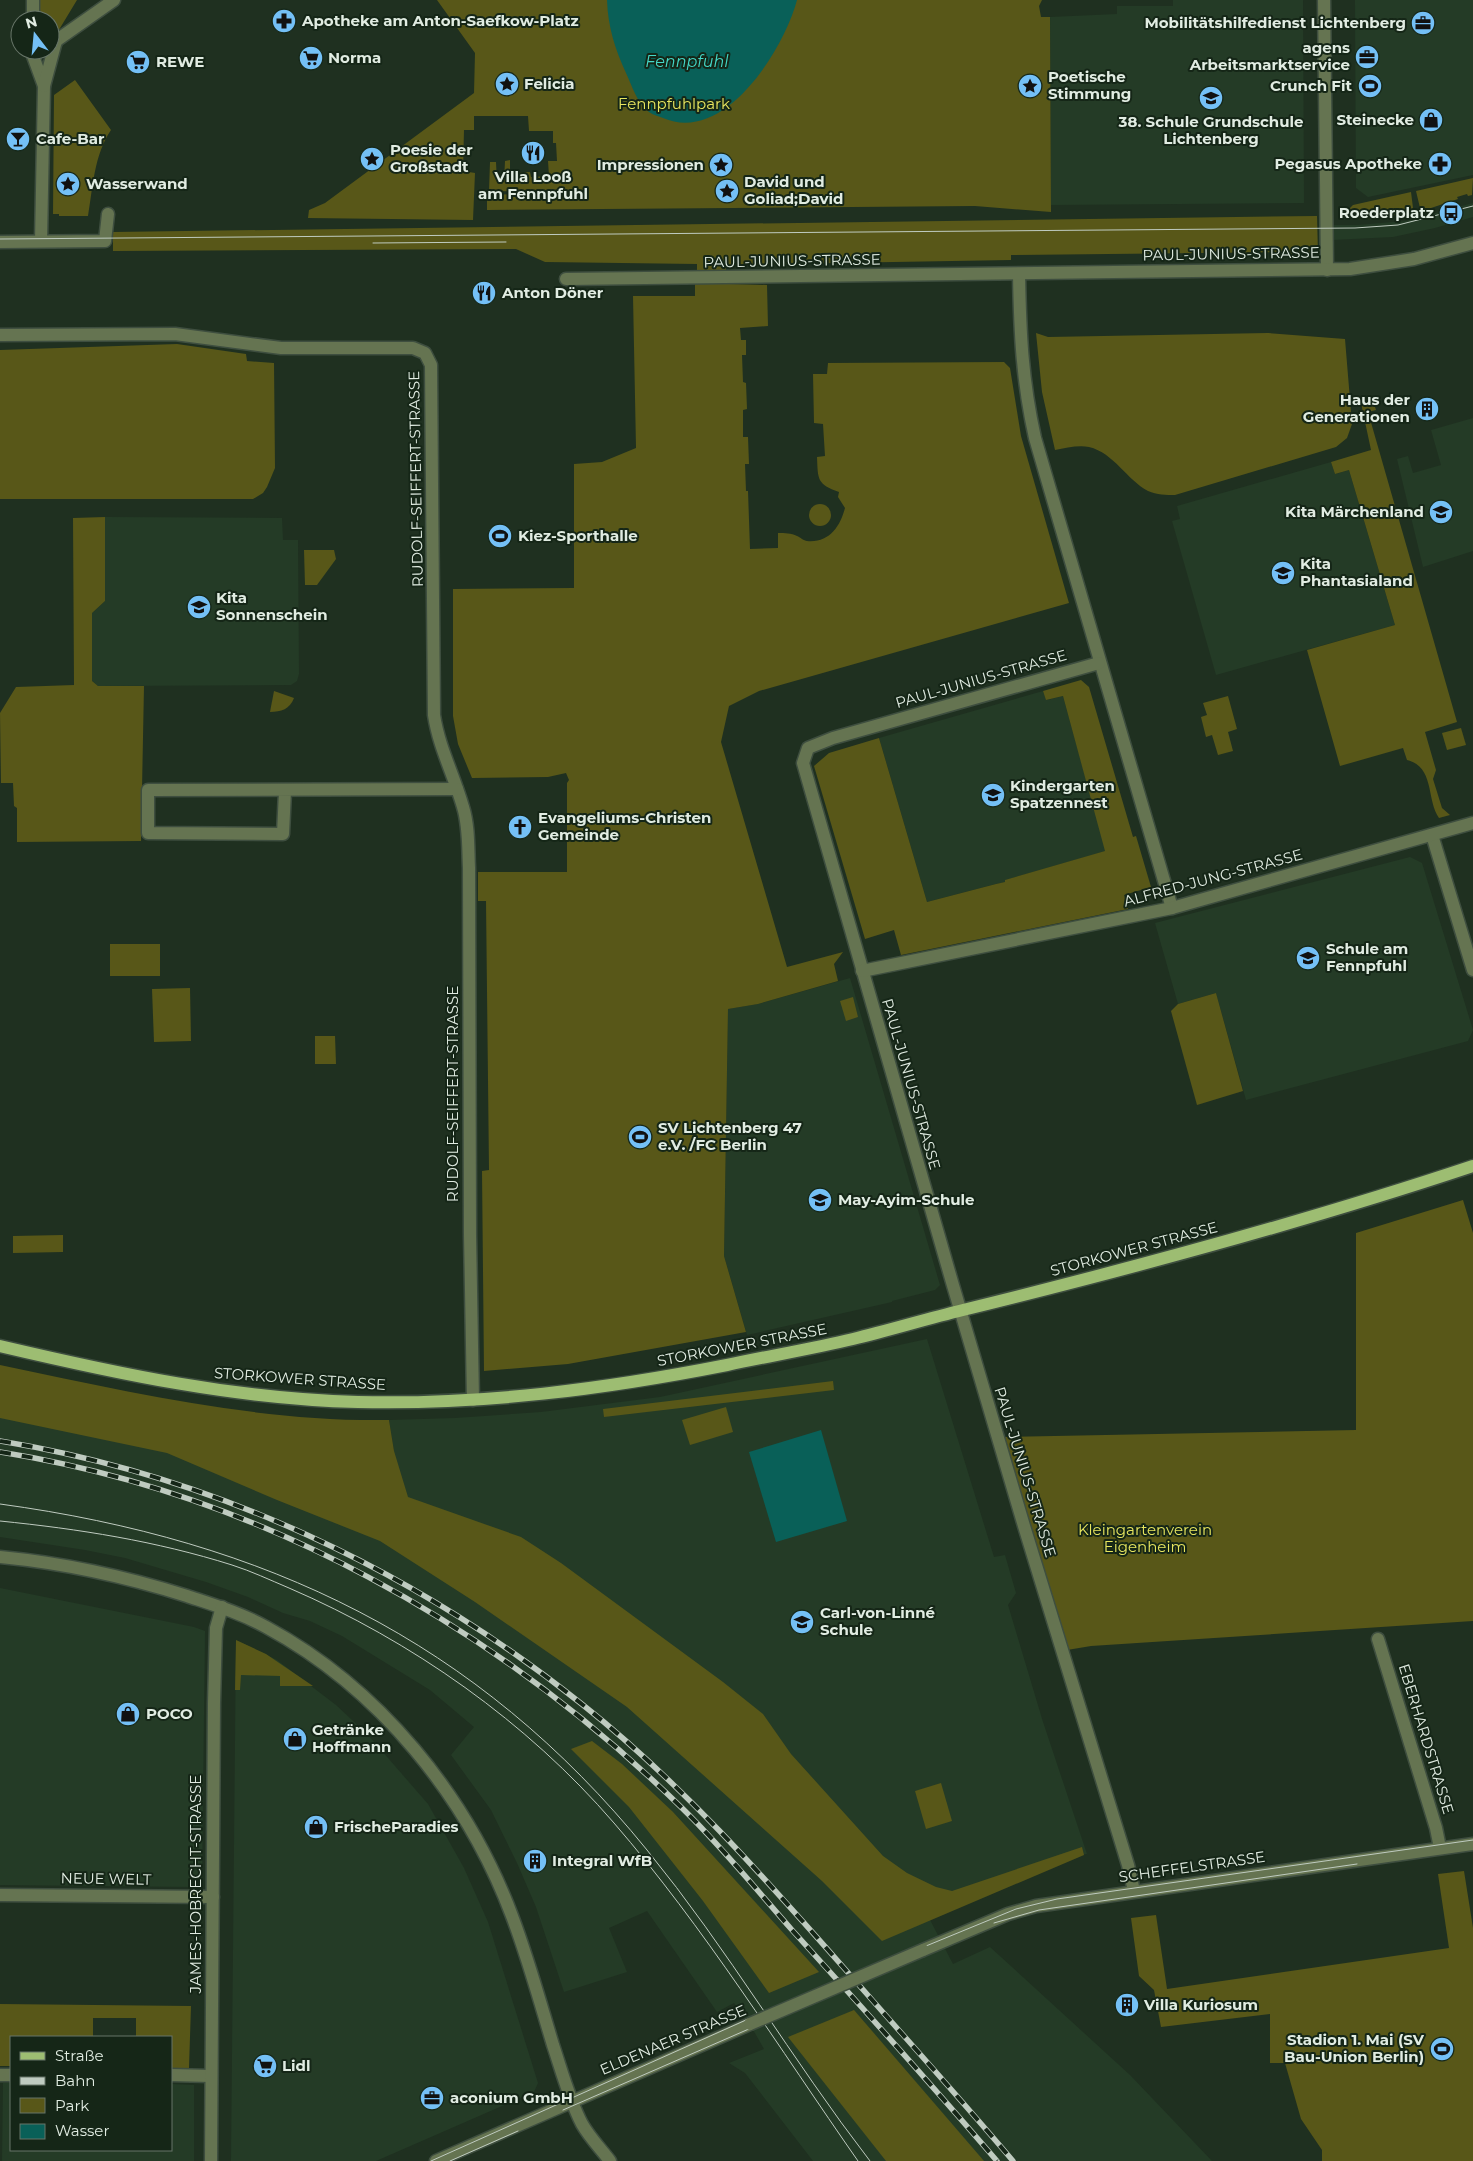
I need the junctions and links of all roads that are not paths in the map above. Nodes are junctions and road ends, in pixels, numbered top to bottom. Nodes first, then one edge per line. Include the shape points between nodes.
1 (114, 0) edge
2 (1324, 0) edge
3 (60, 38) edge
4 (38, 60) edge
5 (49, 60) edge
6 (44, 86) junction
7 (108, 214) dead end
8 (0, 242) edge
9 (41, 242) junction
10 (1473, 243) edge
11 (1326, 270) junction
12 (1019, 274) junction
13 (566, 279) dead end
14 (0, 335) edge
15 (1099, 662) junction
16 (456, 789) junction
17 (285, 791) junction
18 (1473, 823) edge
19 (1432, 835) junction
20 (1172, 908) junction
21 (1473, 970) edge
22 (862, 971) junction
23 (1473, 1166) edge
24 (960, 1311) junction
25 (0, 1346) edge
26 (473, 1400) junction
27 (0, 1558) edge
28 (222, 1607) junction
29 (1378, 1639) dead end
30 (1473, 1844) edge
31 (1440, 1848) junction
32 (1134, 1891) junction
33 (0, 1895) edge
34 (212, 1897) junction
35 (922, 1950) joint
36 (172, 2076) edge
37 (212, 2076) junction
38 (571, 2102) junction
39 (211, 2161) edge
40 (436, 2161) edge
41 (610, 2161) edge

1 - 3 street
2 - 11 street, PAUL-JUNIUS-STRASSE
4 - 6 street
5 - 6 street
6 - 9 street
7 - 9 street via 105,241
8 - 9 street
10 - 11 street via 1414,259
11 - 12 street, PAUL-JUNIUS-STRASSE
12 - 13 street, PAUL-JUNIUS-STRASSE
12 - 15 street via 1020,349 1034,438
14 - 16 street, RUDOLF-SEIFFERT-STRASSE via 175,334 281,348 413,348 425,353 431,365 434,715 438,739
15 - 20 street
15 - 22 street, PAUL-JUNIUS-STRASSE via 808,748 803,763
16 - 17 street
16 - 26 street, RUDOLF-SEIFFERT-STRASSE via 467,824 469,868
17 - 17 street via 148,790 148,833 283,834
18 - 19 street, ALFRED-JUNG-STRASSE
19 - 20 street, ALFRED-JUNG-STRASSE
19 - 21 street
20 - 22 street, ALFRED-JUNG-STRASSE
22 - 24 street, PAUL-JUNIUS-STRASSE
23 - 24 main road, STORKOWER STRASSE via 1091,1280
24 - 26 main road, STORKOWER STRASSE via 826,1345 648,1380 559,1393
24 - 32 street, PAUL-JUNIUS-STRASSE
25 - 26 main road, STORKOWER STRASSE via 134,1377 256,1395 359,1402
27 - 28 street via 118,1577
28 - 34 street, JAMES-HOBRECHT-STRASSE via 216,1628
28 - 38 street via 262,1624 306,1650 353,1686 401,1733 442,1785 474,1834 506,1900
29 - 31 street, EBERHARDSTRASSE
30 - 31 street, SCHEFFELSTRASSE
31 - 32 street, SCHEFFELSTRASSE
32 - 35 street, SCHEFFELSTRASSE via 1036,1906 1008,1914
33 - 34 street, NEUE WELT
34 - 37 street, JAMES-HOBRECHT-STRASSE
35 - 38 street, ELDENAER STRASSE, bridge
36 - 37 street
37 - 39 street, JAMES-HOBRECHT-STRASSE
38 - 40 street, ELDENAER STRASSE
38 - 41 street via 588,2134

